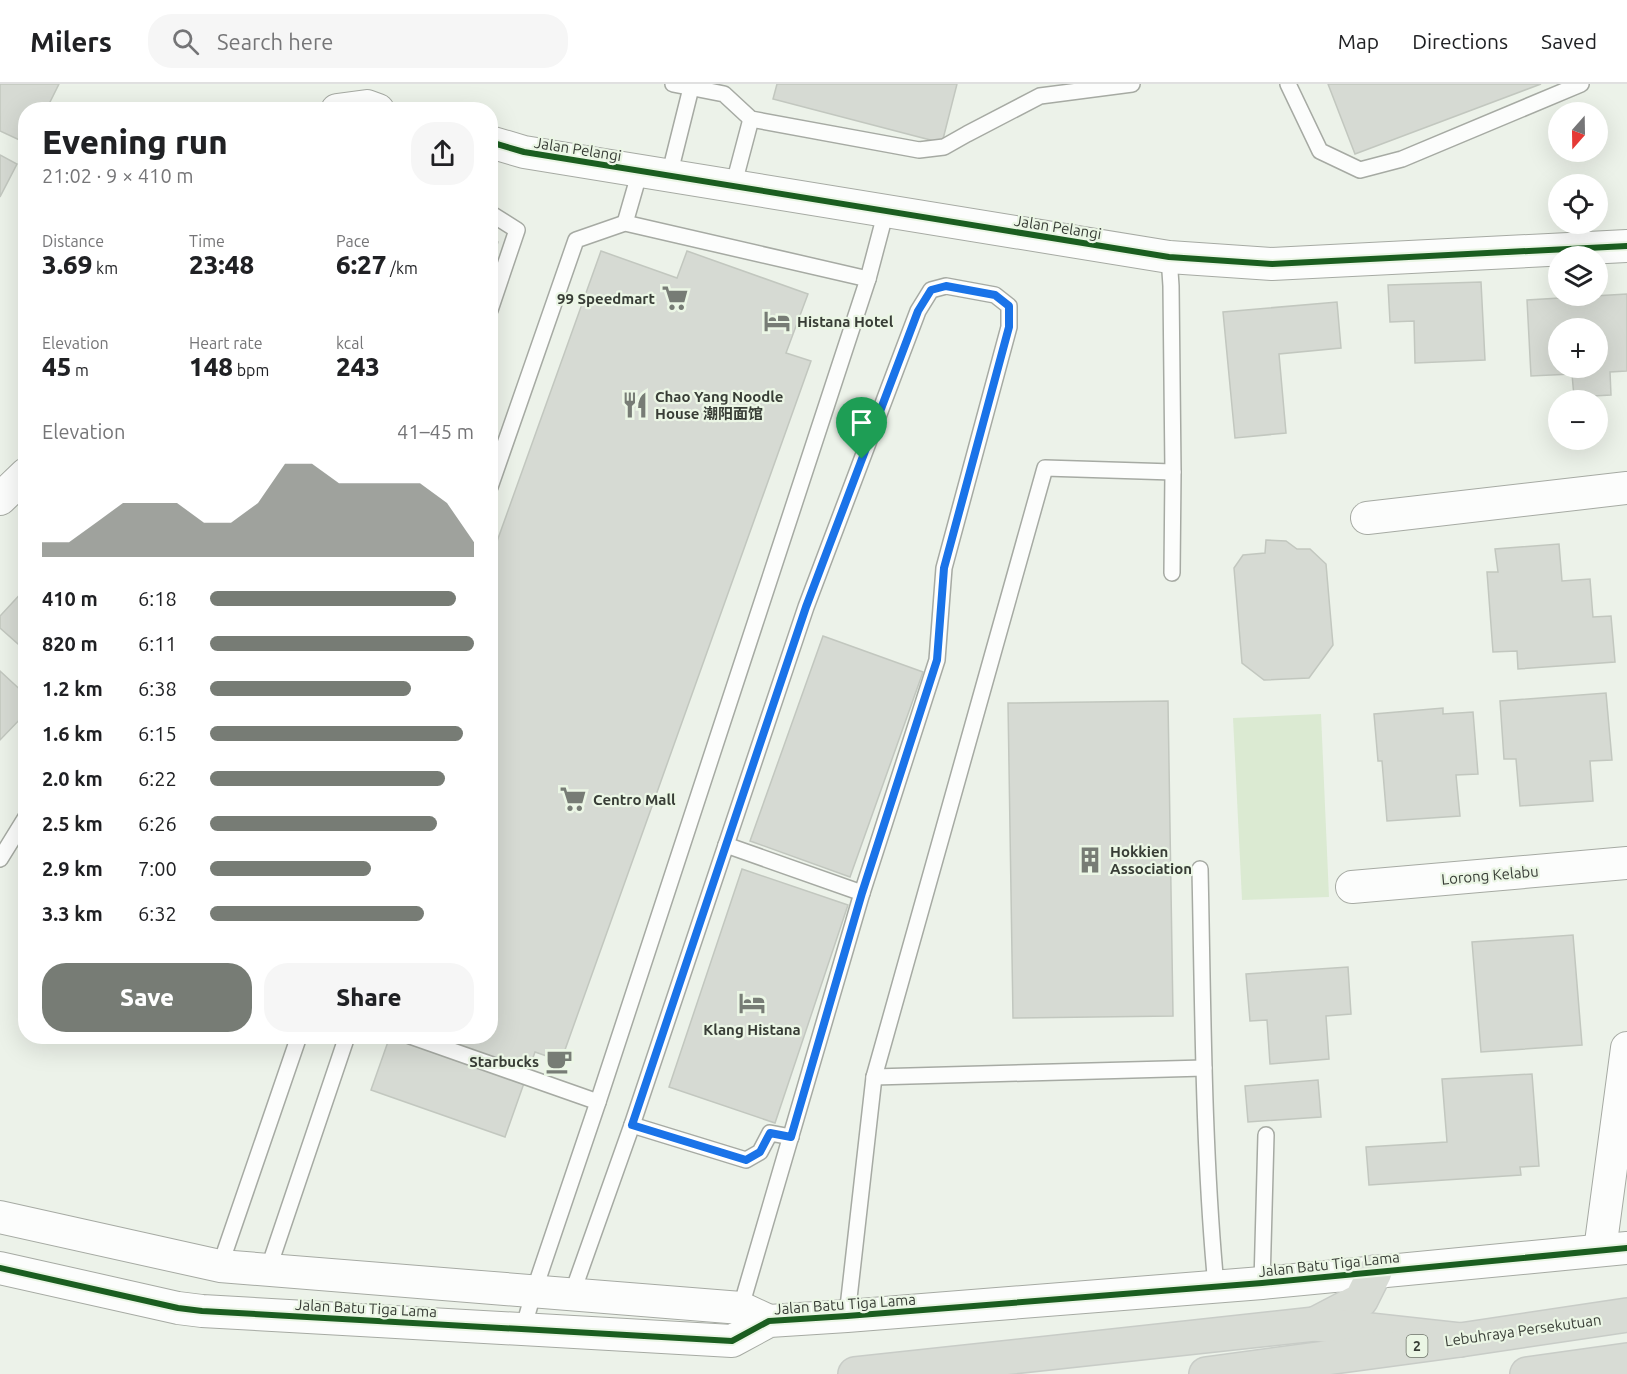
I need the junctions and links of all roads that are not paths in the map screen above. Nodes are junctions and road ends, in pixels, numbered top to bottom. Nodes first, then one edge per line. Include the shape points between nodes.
1 (673, 84) edge
2 (1132, 84) edge
3 (1288, 84) edge
4 (1581, 84) edge
5 (691, 88) junction
6 (750, 119) junction
7 (498, 144) edge
8 (654, 173) junction
9 (733, 187) junction
10 (886, 211) junction
11 (498, 218) edge
12 (625, 223) junction
13 (1627, 246) edge
14 (1169, 257) junction
15 (868, 279) junction
16 (498, 285) edge
17 (498, 464) edge
18 (1173, 472) junction
19 (18, 482) edge
20 (1627, 488) edge
21 (0, 499) edge
22 (1367, 518) dead end
23 (1172, 573) dead end
24 (18, 830) edge
25 (726, 845) junction
26 (0, 859) edge
27 (1627, 863) edge
28 (1200, 869) dead end
29 (1352, 887) dead end
30 (862, 893) junction
31 (296, 1044) edge
32 (344, 1044) edge
33 (433, 1044) edge
34 (1627, 1048) edge
35 (1204, 1068) junction
36 (874, 1077) junction
37 (598, 1102) junction
38 (632, 1125) junction
39 (1266, 1134) dead end
40 (791, 1137) junction
41 (0, 1217) edge
42 (1614, 1249) edge
43 (220, 1266) junction
44 (0, 1268) edge
45 (268, 1270) junction
46 (1376, 1272) junction
47 (1262, 1283) junction
48 (1216, 1286) junction
49 (534, 1291) junction
50 (572, 1294) junction
51 (741, 1308) junction
52 (202, 1311) junction
53 (1627, 1315) edge
54 (848, 1316) junction
55 (769, 1321) junction
56 (1315, 1324) junction
57 (523, 1329) junction
58 (1460, 1340) junction
59 (732, 1341) junction
60 (1627, 1360) edge
61 (855, 1374) edge
62 (1206, 1374) edge
63 (1527, 1374) edge

1 - 5 lane
2 - 6 lane via 1040,96 944,147 919,150
3 - 4 lane via 1320,151 1360,170 1402,159
5 - 6 lane via 724,94
5 - 8 lane
6 - 9 lane
7 - 8 street, Jalan Pelangi
8 - 9 street, Jalan Pelangi
8 - 12 lane
9 - 10 street, Jalan Pelangi
10 - 14 street, Jalan Pelangi
10 - 15 lane
11 - 16 lane via 516,230
12 - 15 lane
12 - 17 lane via 576,240
13 - 14 street, Jalan Pelangi via 1272,264
14 - 18 lane
15 - 37 lane
18 - 23 lane
18 - 36 lane via 1045,468
19 - 21 street
20 - 22 street
24 - 26 lane
25 - 30 lane
25 - 30 lane via 806,607 918,311 931,290 946,286 995,295 1009,306 1009,327 944,568 937,660
25 - 38 lane
27 - 29 street, Lorong Kelabu
28 - 35 lane
30 - 40 lane
31 - 43 lane
32 - 45 lane
33 - 37 lane
34 - 42 street
35 - 36 lane
35 - 48 lane
36 - 54 lane
37 - 49 lane
38 - 40 lane via 746,1160 760,1152 770,1133
38 - 50 lane
39 - 47 lane
40 - 51 lane
41 - 43 street, Jalan Batu Tiga Lama
42 - 46 street, Jalan Batu Tiga Lama
43 - 45 street, Jalan Batu Tiga Lama
43 - 52 street
44 - 52 street, Jalan Batu Tiga Lama
45 - 49 street, Jalan Batu Tiga Lama
46 - 47 street, Jalan Batu Tiga Lama
46 - 56 highway via 1361,1300
47 - 48 street, Jalan Batu Tiga Lama
48 - 54 street, Jalan Batu Tiga Lama
49 - 50 street, Jalan Batu Tiga Lama
49 - 57 lane
50 - 51 street, Jalan Batu Tiga Lama
51 - 55 street, Jalan Batu Tiga Lama
51 - 59 lane
52 - 57 street, Jalan Batu Tiga Lama
53 - 58 highway, Lebuhraya Persekutuan / 2
54 - 55 street, Jalan Batu Tiga Lama
55 - 59 street, Jalan Batu Tiga Lama
56 - 58 highway
56 - 61 highway
57 - 59 street, Jalan Batu Tiga Lama
58 - 62 highway, Lebuhraya Persekutuan / 2
60 - 63 highway

